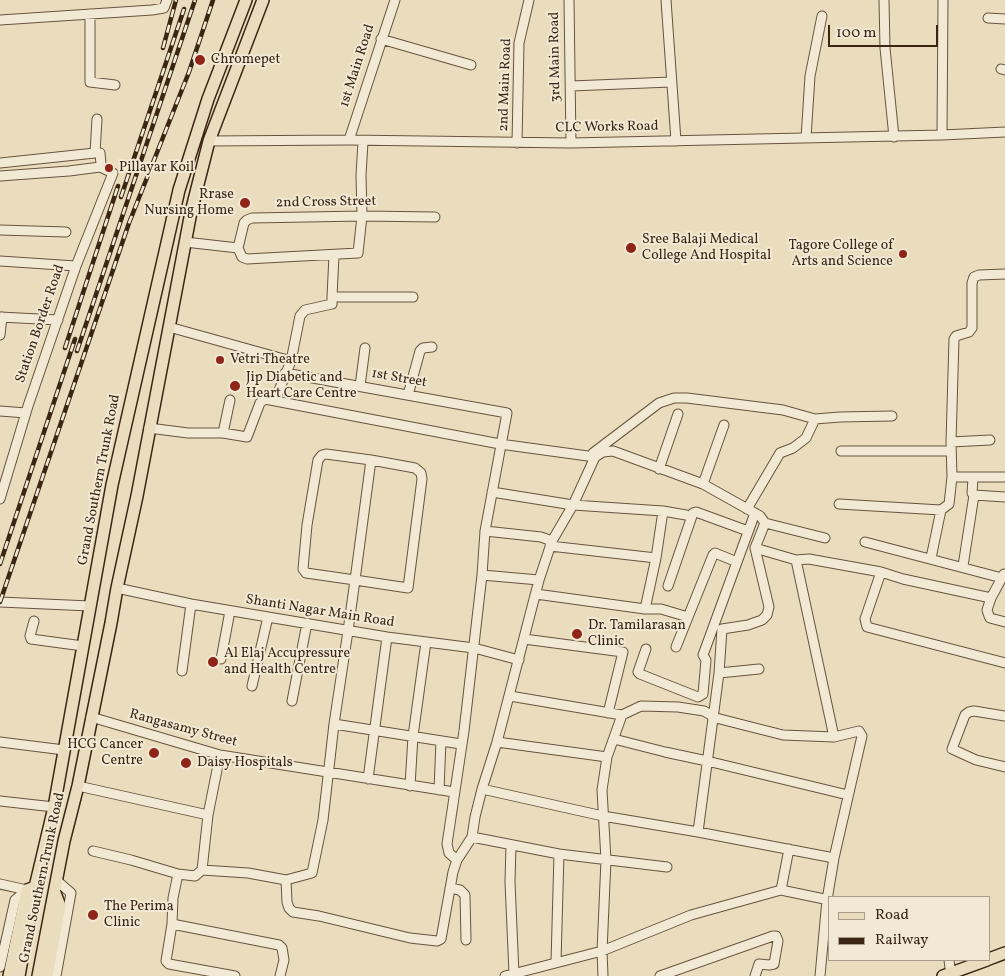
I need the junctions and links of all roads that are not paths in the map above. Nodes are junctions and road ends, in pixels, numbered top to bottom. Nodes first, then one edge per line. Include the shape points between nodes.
1 (246, 0) edge
2 (263, 0) edge
3 (395, 0) edge
4 (529, 0) edge
5 (569, 0) edge
6 (666, 0) edge
7 (884, 0) edge
8 (943, 0) edge
9 (165, 4) edge
10 (90, 14) junction
11 (822, 16) dead end
12 (988, 18) dead end
13 (1005, 19) edge
14 (0, 20) edge
15 (381, 39) junction
16 (471, 65) dead end
17 (671, 82) junction
18 (115, 85) dead end
19 (570, 86) junction
20 (97, 119) dead end
21 (1005, 132) edge
22 (942, 135) junction
23 (894, 136) junction
24 (806, 138) junction
25 (349, 140) junction
26 (209, 141) junction
27 (676, 141) junction
28 (363, 142) junction
29 (517, 143) junction
30 (571, 143) junction
31 (95, 153) junction
32 (0, 163) edge
33 (100, 167) junction
34 (0, 176) edge
35 (362, 216) junction
36 (435, 217) dead end
37 (0, 230) edge
38 (66, 232) dead end
39 (185, 242) junction
40 (238, 248) junction
41 (334, 255) junction
42 (0, 261) edge
43 (76, 266) junction
44 (1005, 274) edge
45 (332, 297) junction
46 (413, 297) dead end
47 (1, 317) edge
48 (58, 320) junction
49 (169, 327) junction
50 (0, 335) edge
51 (432, 347) dead end
52 (365, 348) dead end
53 (290, 361) junction
54 (286, 373) junction
55 (360, 386) junction
56 (408, 395) junction
57 (230, 400) dead end
58 (275, 400) junction
59 (0, 411) edge
60 (26, 413) junction
61 (678, 414) dead end
62 (892, 416) dead end
63 (815, 419) junction
64 (724, 425) dead end
65 (149, 428) junction
66 (223, 433) junction
67 (990, 440) dead end
68 (500, 444) junction
69 (951, 446) junction
70 (841, 451) dead end
71 (592, 456) junction
72 (372, 460) junction
73 (0, 465) edge
74 (10, 466) junction
75 (659, 468) junction
76 (952, 477) junction
77 (1005, 477) edge
78 (973, 478) junction
79 (703, 484) junction
80 (492, 492) junction
81 (974, 495) junction
82 (1005, 497) edge
83 (0, 499) edge
84 (839, 504) dead end
85 (573, 505) junction
86 (941, 510) junction
87 (663, 511) junction
88 (751, 511) junction
89 (686, 515) dead end
90 (765, 522) junction
91 (485, 531) junction
92 (748, 531) junction
93 (825, 538) dead end
94 (865, 542) dead end
95 (551, 544) junction
96 (755, 548) junction
97 (656, 558) junction
98 (931, 558) junction
99 (796, 560) junction
100 (737, 562) junction
101 (963, 566) junction
102 (881, 572) junction
103 (482, 575) junction
104 (1004, 575) edge
105 (355, 580) junction
106 (539, 580) junction
107 (668, 586) dead end
108 (117, 588) junction
109 (536, 594) junction
110 (991, 598) junction
111 (0, 602) edge
112 (192, 604) junction
113 (90, 606) junction
114 (645, 609) junction
115 (230, 611) junction
116 (268, 618) junction
117 (688, 618) junction
118 (34, 621) dead end
119 (1005, 622) edge
120 (307, 624) junction
121 (348, 631) junction
122 (387, 637) junction
123 (524, 640) junction
124 (426, 642) junction
125 (83, 646) junction
126 (676, 647) dead end
127 (474, 648) junction
128 (646, 649) dead end
129 (221, 659) dead end
130 (519, 660) junction
131 (1005, 663) edge
132 (759, 669) dead end
133 (182, 671) dead end
134 (719, 673) junction
135 (252, 686) dead end
136 (510, 696) junction
137 (292, 701) dead end
138 (608, 713) junction
139 (622, 716) junction
140 (712, 716) junction
141 (1005, 716) edge
142 (91, 717) junction
143 (334, 724) junction
144 (374, 730) junction
145 (412, 736) junction
146 (834, 737) junction
147 (614, 739) junction
148 (440, 741) junction
149 (0, 742) edge
150 (497, 742) junction
151 (461, 744) junction
152 (64, 750) junction
153 (220, 755) junction
154 (607, 757) junction
155 (707, 761) junction
156 (1005, 767) edge
157 (328, 772) junction
158 (368, 779) junction
159 (78, 786) junction
160 (410, 786) junction
161 (482, 789) junction
162 (439, 790) junction
163 (454, 792) junction
164 (848, 795) junction
165 (0, 800) edge
166 (54, 807) junction
167 (208, 815) junction
168 (604, 816) junction
169 (698, 832) junction
170 (472, 837) junction
171 (511, 845) junction
172 (788, 849) junction
173 (93, 851) dead end
174 (559, 854) junction
175 (834, 858) junction
176 (457, 860) junction
177 (606, 860) junction
178 (667, 867) dead end
179 (202, 870) junction
180 (178, 874) junction
181 (56, 880) junction
182 (286, 880) junction
183 (0, 884) edge
184 (450, 888) junction
185 (31, 889) junction
186 (781, 890) junction
187 (55, 893) junction
188 (829, 896) edge
189 (828, 900) edge
190 (172, 924) junction
191 (466, 940) dead end
192 (602, 950) junction
193 (1005, 953) edge
194 (990, 958) edge
195 (949, 961) edge
196 (983, 961) edge
197 (556, 962) junction
198 (0, 966) edge
199 (510, 975) edge
200 (948, 975) edge
201 (9, 976) edge
202 (19, 976) edge
203 (38, 976) edge
204 (47, 976) edge
205 (56, 976) edge
206 (235, 976) edge
207 (280, 976) edge
208 (603, 976) edge
209 (660, 976) edge
210 (755, 976) edge
211 (820, 976) edge

1 - 113 main road, Grand Southern Trunk Road via 208,98 179,190 112,485
2 - 26 main road, Grand Southern Trunk Road
3 - 15 street, 1st Main Road
4 - 29 street, 2nd Main Road via 519,44
5 - 19 street, 3rd Main Road
6 - 17 street
7 - 23 street via 885,48
8 - 22 street
9 - 10 street
10 - 14 street
10 - 18 street via 90,82
11 - 24 street via 810,76
12 - 13 street
15 - 16 street
15 - 25 street, 1st Main Road
17 - 19 street
17 - 27 street
19 - 30 street, 3rd Main Road
20 - 31 street
21 - 22 street, CLC Works Road
22 - 23 street, CLC Works Road
23 - 24 street, CLC Works Road
24 - 27 street, CLC Works Road
25 - 26 street, CLC Works Road
25 - 28 street, CLC Works Road
26 - 39 main road, Grand Southern Trunk Road
27 - 30 street, CLC Works Road
28 - 29 street, CLC Works Road
28 - 35 street
29 - 30 street, CLC Works Road
31 - 32 street
31 - 33 street via 100,153
33 - 34 street
33 - 43 street, Station Border Road via 112,173
35 - 36 street, 2nd Cross Street
35 - 40 street, 2nd Cross Street via 252,218 244,223
35 - 41 street via 358,253
37 - 38 street
39 - 40 street
39 - 49 main road, Grand Southern Trunk Road
40 - 41 street via 242,257 248,259
41 - 45 street
42 - 43 street
43 - 48 street, Station Border Road
44 - 69 street via 979,275 972,283 972,328 956,336 953,346
45 - 46 street
45 - 53 street via 332,304 305,310 300,316
47 - 48 street
47 - 50 street
48 - 60 street, Station Border Road
49 - 53 street
49 - 65 main road, Grand Southern Trunk Road
51 - 56 street via 420,351
52 - 55 street
53 - 54 street
54 - 55 street, 1st Street
54 - 58 street
55 - 56 street, 1st Street
56 - 68 street, 1st Street via 507,413
57 - 66 street
58 - 66 street via 260,403 247,437
58 - 68 street
59 - 60 street
60 - 74 street, Station Border Road
61 - 75 street
62 - 63 street
63 - 71 street via 783,410 674,398 659,403
63 - 88 street via 806,438 780,453
64 - 79 street
65 - 66 street via 188,434
65 - 108 main road, Grand Southern Trunk Road
67 - 69 street
68 - 71 street
68 - 80 street
69 - 70 street
69 - 76 street
71 - 75 street via 613,451
71 - 85 street
72 - 105 street
72 - 105 street via 415,468 422,479 408,588
72 - 105 street via 322,455 318,460 307,526 303,569 306,573
73 - 74 street
74 - 83 street, Station Border Road
75 - 79 street
76 - 78 street
76 - 86 street via 949,504
77 - 78 street
78 - 81 street
79 - 88 street
80 - 85 street
80 - 91 street
81 - 82 street
81 - 101 street
84 - 86 street
85 - 87 street
85 - 95 street
86 - 98 street
87 - 89 street
87 - 97 street
88 - 90 street
88 - 92 street
90 - 93 street
90 - 96 street
91 - 95 street via 541,537
91 - 103 street
92 - 100 street
92 - 107 street via 693,513
94 - 98 street
95 - 97 street
95 - 106 street
96 - 99 street
96 - 134 street via 769,607 767,615 748,625 722,629
97 - 114 street
98 - 101 street
99 - 102 street
99 - 146 street
100 - 117 street via 713,554
100 - 128 street via 703,655 706,660 703,694 698,696 640,674
101 - 104 street
102 - 110 street
102 - 131 street via 865,619 867,627
103 - 106 street
103 - 127 street
104 - 110 street
105 - 121 street
106 - 109 street
108 - 112 street, Shanti Nagar Main Road
108 - 142 main road, Grand Southern Trunk Road
109 - 114 street
109 - 123 street
110 - 119 street via 987,610 990,618
111 - 113 street
112 - 115 street, Shanti Nagar Main Road
112 - 133 street
113 - 125 main road, Grand Southern Trunk Road
114 - 117 street via 662,609
115 - 116 street, Shanti Nagar Main Road
115 - 129 street
116 - 120 street, Shanti Nagar Main Road
116 - 135 street
117 - 126 street
118 - 125 street via 31,638
120 - 121 street, Shanti Nagar Main Road
120 - 137 street
121 - 122 street, Shanti Nagar Main Road
121 - 143 street
122 - 124 street, Shanti Nagar Main Road
122 - 144 street
123 - 130 street
123 - 138 street via 623,652
124 - 127 street, Shanti Nagar Main Road
124 - 145 street
125 - 152 main road, Grand Southern Trunk Road
127 - 130 street, Shanti Nagar Main Road
127 - 151 street
130 - 136 street
132 - 134 street
134 - 140 street
136 - 138 street
136 - 150 street
138 - 139 street
139 - 140 street via 641,706 678,707 704,711
139 - 147 street
140 - 146 street via 783,736
140 - 155 street
141 - 156 street via 969,712 952,749 976,760
142 - 153 street, Rangasamy Street
142 - 159 main road, Grand Southern Trunk Road
143 - 144 street
143 - 157 street
144 - 145 street
144 - 158 street
145 - 148 street
145 - 160 street
146 - 164 street via 859,731 862,736
147 - 154 street
147 - 155 street
148 - 151 street
148 - 162 street
149 - 152 street
150 - 154 street
150 - 161 street
151 - 163 street
152 - 166 main road, Grand Southern Trunk Road
153 - 157 street, Rangasamy Street
153 - 167 street
154 - 168 street via 602,790
155 - 164 street
155 - 169 street
157 - 158 street, Rangasamy Street
157 - 182 street via 323,820 312,873
158 - 160 street, Rangasamy Street
159 - 167 street
159 - 181 main road, Grand Southern Trunk Road
160 - 162 street, Rangasamy Street
161 - 168 street
161 - 170 street
162 - 163 street, Rangasamy Street
163 - 176 street via 446,844
164 - 175 street
165 - 166 street
166 - 185 main road, Grand Southern Trunk Road
167 - 179 street
168 - 169 street
168 - 177 street
169 - 172 street
170 - 171 street
170 - 176 street
171 - 174 street
171 - 199 street
172 - 175 street
172 - 186 street
173 - 180 street
174 - 177 street
174 - 197 street
175 - 188 street
176 - 184 street
177 - 178 street
177 - 192 street
179 - 180 street via 195,876
179 - 182 street
180 - 190 street
181 - 187 main road, Grand Southern Trunk Road
181 - 205 street via 71,893
182 - 184 street via 287,902 293,912 437,941 443,935
183 - 185 street
184 - 191 street via 465,895
185 - 198 street via 15,900
185 - 201 main road via 20,916
185 - 202 main road, Grand Southern Trunk Road
186 - 189 street
186 - 192 street via 691,915
187 - 203 main road, Grand Southern Trunk Road
187 - 204 main road via 60,906
189 - 211 street
190 - 206 street via 165,957 169,964
190 - 207 street via 279,944 284,960
192 - 197 street
192 - 208 street
193 - 194 main road
195 - 200 street
196 - 200 main road
197 - 199 street
209 - 210 street via 776,936 774,964 758,964

